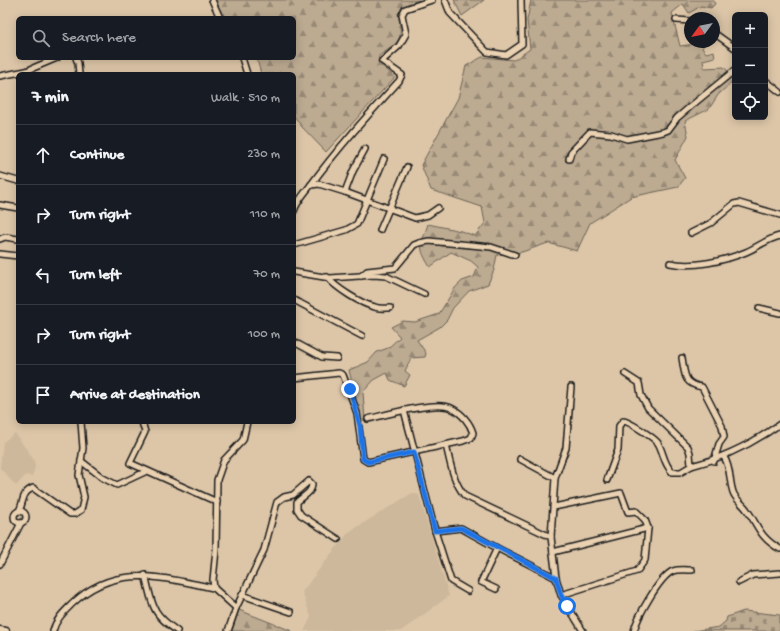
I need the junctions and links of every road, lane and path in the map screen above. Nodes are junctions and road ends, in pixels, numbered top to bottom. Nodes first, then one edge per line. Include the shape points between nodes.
1 (212, 0) edge
2 (432, 0) edge
3 (445, 0) edge
4 (521, 0) edge
5 (219, 16) edge
6 (676, 20) dead end
7 (684, 21) edge
8 (720, 37) edge
9 (732, 46) edge
10 (52, 60) edge
11 (77, 60) edge
12 (243, 60) edge
13 (21, 72) edge
14 (79, 72) edge
15 (247, 72) edge
16 (732, 72) edge
17 (16, 73) edge
18 (0, 76) edge
19 (768, 82) edge
20 (780, 92) edge
21 (365, 148) dead end
22 (384, 159) dead end
23 (569, 159) dead end
24 (407, 167) dead end
25 (0, 176) edge
26 (16, 180) edge
27 (311, 185) junction
28 (345, 192) junction
29 (367, 199) junction
30 (0, 205) edge
31 (296, 207) edge
32 (16, 208) edge
33 (389, 208) junction
34 (438, 208) dead end
35 (780, 215) edge
36 (380, 230) dead end
37 (691, 233) dead end
38 (780, 236) edge
39 (0, 239) edge
40 (16, 239) edge
41 (296, 244) edge
42 (0, 254) edge
43 (515, 255) dead end
44 (16, 256) edge
45 (670, 264) dead end
46 (296, 272) edge
47 (361, 276) junction
48 (327, 278) junction
49 (424, 294) dead end
50 (296, 302) edge
51 (390, 308) dead end
52 (759, 308) dead end
53 (780, 313) edge
54 (362, 336) dead end
55 (296, 343) edge
56 (337, 358) dead end
57 (682, 358) dead end
58 (625, 374) dead end
59 (296, 378) edge
60 (571, 387) dead end
61 (404, 410) junction
62 (368, 419) dead end
63 (81, 424) edge
64 (143, 424) edge
65 (247, 424) edge
66 (780, 424) edge
67 (446, 446) junction
68 (414, 452) junction
69 (724, 457) junction
70 (520, 459) dead end
71 (81, 460) junction
72 (714, 461) junction
73 (691, 466) junction
74 (147, 471) junction
75 (555, 478) junction
76 (608, 480) dead end
77 (217, 502) junction
78 (554, 507) junction
79 (21, 509) junction
80 (19, 524) junction
81 (648, 528) junction
82 (435, 531) junction
83 (551, 537) junction
84 (338, 539) dead end
85 (497, 548) junction
86 (780, 549) edge
87 (553, 552) junction
88 (0, 564) edge
89 (692, 570) dead end
90 (780, 573) edge
91 (145, 575) junction
92 (556, 578) junction
93 (739, 582) dead end
94 (214, 588) junction
95 (496, 589) dead end
96 (468, 590) dead end
97 (242, 595) junction
98 (561, 595) junction
99 (236, 608) junction
100 (291, 612) dead end
101 (0, 630) edge
102 (6, 631) edge
103 (53, 631) edge
104 (177, 631) edge
105 (228, 631) edge
106 (583, 631) edge
107 (634, 631) edge

1 - 5 street
2 - 27 street via 405,9 402,15 406,34 399,46 382,61 402,75 399,81 357,127
3 - 4 street via 450,13 487,52 506,55 522,44
6 - 7 street
8 - 9 street
10 - 13 street
11 - 14 street
12 - 15 street
16 - 23 street via 677,118 668,130 627,139 590,132 571,152
17 - 18 street
19 - 20 street
21 - 28 street
22 - 29 street
24 - 33 street
25 - 26 street
27 - 28 street via 319,184
27 - 31 street
28 - 29 street
29 - 33 street
29 - 41 street via 357,224 352,228
30 - 32 street
33 - 34 street via 415,218 428,215
33 - 36 street
35 - 37 street via 739,203 734,204 711,223
38 - 45 street via 728,257 685,265
39 - 40 street via 5,236
42 - 44 street
43 - 47 street via 491,248 429,241 414,245 395,268 372,270
46 - 48 street
47 - 48 street
47 - 49 street via 386,276
48 - 51 street via 339,289 370,306
50 - 54 street
52 - 53 street
55 - 56 street via 322,357
57 - 72 street via 686,379 692,385 702,387 722,426 724,437
58 - 73 street via 639,383 641,395 648,408 688,447
59 - 68 street via 339,373 344,375 357,413 365,461
60 - 75 street via 566,448
61 - 62 street
61 - 67 street via 451,407 464,418 474,433 471,438
61 - 68 street
63 - 71 street
64 - 74 street via 145,432 130,463
65 - 77 street via 243,440 220,468
66 - 69 street via 760,439
67 - 68 street
67 - 83 street via 452,472 465,496
68 - 82 street
69 - 72 street
69 - 86 street via 730,466 734,494 768,542
70 - 75 street
71 - 74 street via 104,478 117,484
71 - 79 street via 79,475 84,497 79,513 70,514 33,488 24,495
72 - 73 street
73 - 76 street via 681,472 672,472 664,461 657,442 632,424 623,421 619,426 618,450
74 - 77 street
75 - 78 street
77 - 94 street
78 - 81 street via 621,493 628,512 636,511 645,520
78 - 83 street
79 - 80 street via 14,517
79 - 80 street via 27,517
80 - 88 street via 16,536
81 - 87 street
81 - 98 street via 645,560 637,572
82 - 85 street via 461,528
82 - 96 street via 451,581
83 - 87 street
84 - 97 street via 301,515 297,509 297,502 312,488 309,481 304,483 293,494 277,502 264,550
85 - 92 street
85 - 95 street via 481,582
87 - 92 street
89 - 107 street via 672,571 664,579 640,614
90 - 93 street via 753,575
91 - 94 street
91 - 103 street via 119,578 91,590 58,619
91 - 104 street via 157,615
92 - 98 street
94 - 99 street
97 - 99 street
97 - 100 street
98 - 106 street
99 - 105 street
101 - 102 main road

